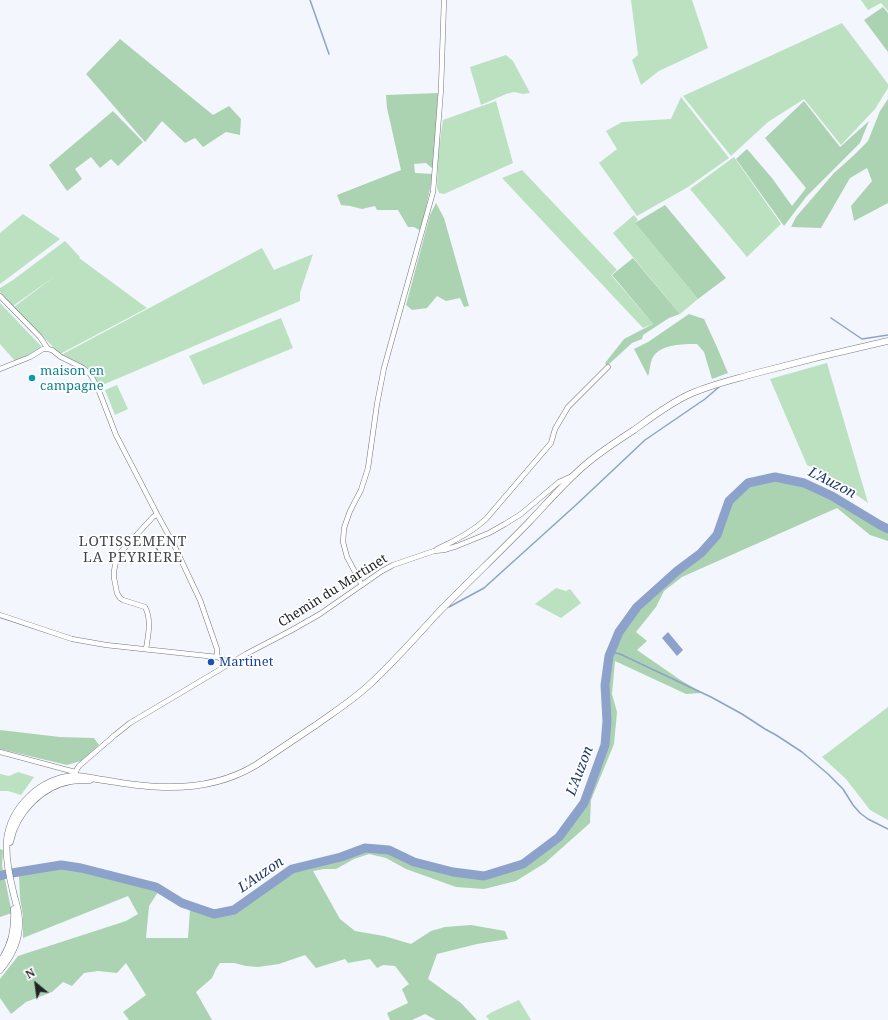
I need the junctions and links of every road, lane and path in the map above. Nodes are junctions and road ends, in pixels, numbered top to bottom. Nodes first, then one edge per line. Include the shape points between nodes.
1 (444, 0) edge
2 (0, 296) edge
3 (888, 341) edge
4 (48, 348) junction
5 (608, 367) dead end
6 (0, 369) edge
7 (576, 473) junction
8 (157, 514) junction
9 (434, 551) junction
10 (362, 585) junction
11 (0, 615) edge
12 (146, 649) junction
13 (217, 657) junction
14 (228, 664) junction
15 (0, 752) edge
16 (75, 776) junction
17 (7, 855) junction
18 (14, 893) junction
19 (0, 962) edge
20 (0, 970) edge

1 - 10 street via 441,89 433,192 384,368 368,468 344,528 343,542
2 - 4 street
3 - 7 main road via 775,368 689,394 632,431
4 - 6 street
4 - 8 street via 90,374 116,435
5 - 9 street via 568,407 555,429 551,443 486,519 468,534
7 - 9 street, Chemin du Martinet via 559,482 521,514 489,533 444,550
7 - 16 main road via 367,688 254,766 218,781 182,787 144,786
8 - 12 street via 117,556 114,571 120,598 145,607 149,620
8 - 13 street via 200,600 217,649
9 - 10 street, Chemin du Martinet via 393,565
10 - 14 street, Chemin du Martinet via 320,614
11 - 12 street via 72,639
12 - 13 street
13 - 14 street
14 - 16 street, Chemin du Martinet via 122,729 79,766
15 - 16 street
16 - 17 main road via 71,781 46,791 34,800 14,829
16 - 17 main road via 55,780 30,795 23,803 9,827
17 - 18 main road
18 - 19 main road via 13,935
18 - 20 main road via 19,920 17,937 12,953

